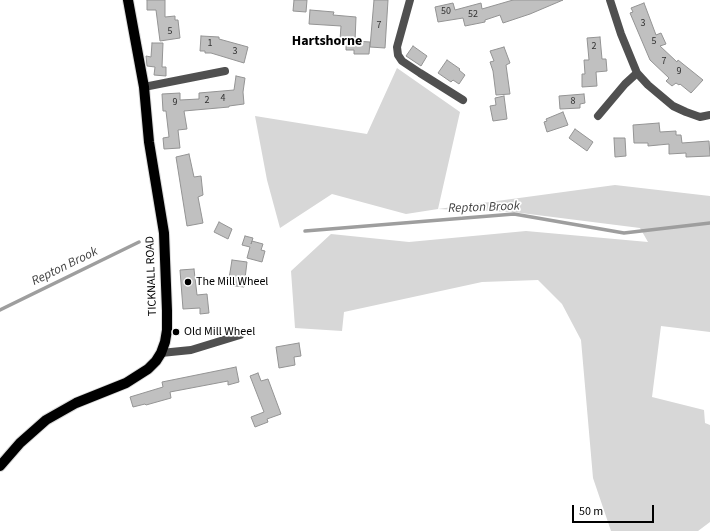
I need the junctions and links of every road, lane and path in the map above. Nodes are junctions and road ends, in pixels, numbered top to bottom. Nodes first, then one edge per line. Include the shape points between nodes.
1 (128, 0) edge
2 (410, 0) edge
3 (610, 0) edge
4 (225, 71) dead end
5 (637, 73) junction
6 (144, 87) junction
7 (463, 100) dead end
8 (710, 115) edge
9 (598, 116) dead end
10 (240, 335) dead end
11 (162, 353) junction
12 (0, 466) edge

1 - 6 main road, TICKNALL ROAD
2 - 7 street via 397,47 398,55 402,61
3 - 5 street
4 - 6 street
5 - 8 street via 673,106 700,117
5 - 9 street
6 - 11 main road, TICKNALL ROAD via 149,142 164,234 167,330
10 - 11 street via 191,350
11 - 12 main road via 138,377 76,403 46,420 20,443

